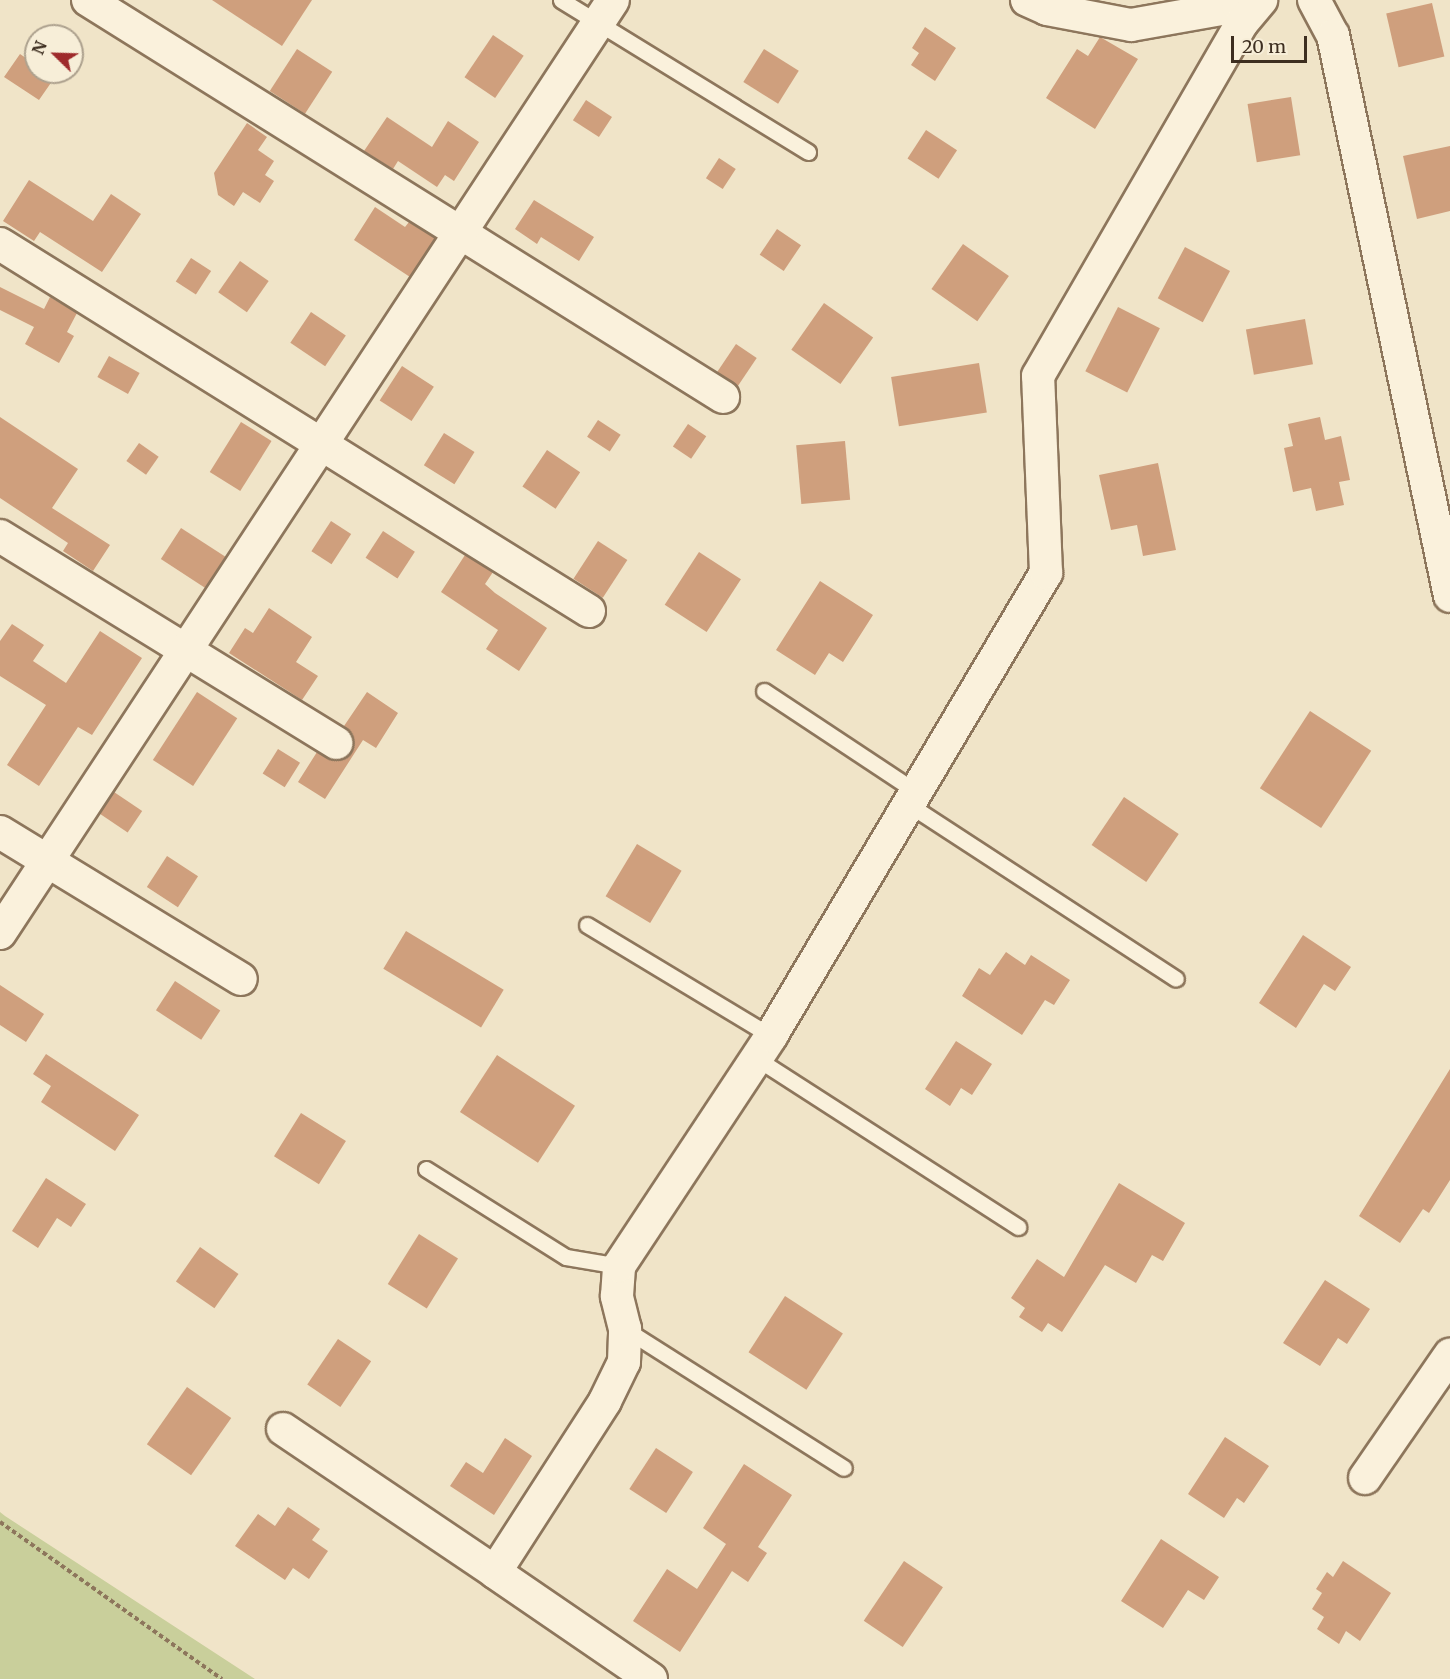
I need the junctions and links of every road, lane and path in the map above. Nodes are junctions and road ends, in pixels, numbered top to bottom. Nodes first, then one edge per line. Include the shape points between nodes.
1 (88, 0) edge
2 (561, 0) edge
3 (1027, 0) edge
4 (1246, 0) edge
5 (1261, 0) edge
6 (1314, 0) edge
7 (606, 11) edge
8 (808, 153) dead end
9 (459, 234) junction
10 (0, 244) edge
11 (723, 397) dead end
12 (324, 443) junction
13 (0, 537) edge
14 (1450, 596) edge
15 (589, 611) dead end
16 (187, 651) junction
17 (764, 691) dead end
18 (337, 743) dead end
19 (915, 799) junction
20 (0, 832) edge
21 (46, 860) junction
22 (587, 925) dead end
23 (0, 933) edge
24 (240, 979) dead end
25 (1176, 979) dead end
26 (763, 1047) junction
27 (426, 1169) dead end
28 (1018, 1227) dead end
29 (619, 1266) junction
30 (625, 1329) junction
31 (1450, 1355) edge
32 (283, 1429) dead end
33 (844, 1468) dead end
34 (1365, 1478) dead end
35 (0, 1522) edge
36 (495, 1572) junction
37 (222, 1679) edge
38 (651, 1679) edge

1 - 9 street
2 - 7 lane
3 - 4 street via 1047,9 1131,25 1238,6
5 - 19 street via 1242,22 1038,376 1046,573
6 - 14 street via 1333,35
7 - 8 lane
7 - 9 street
9 - 11 street
9 - 12 street
10 - 12 street
12 - 15 street
12 - 16 street
13 - 16 street
16 - 18 street
16 - 21 street
17 - 19 lane
19 - 25 lane
19 - 26 street
20 - 21 street
21 - 23 street
21 - 24 street
22 - 26 lane
26 - 28 lane
26 - 29 street
27 - 29 lane via 566,1257
29 - 30 street via 617,1296
30 - 33 lane
30 - 36 street via 624,1362 605,1401
31 - 34 street
32 - 36 street
35 - 37 path
36 - 38 street

